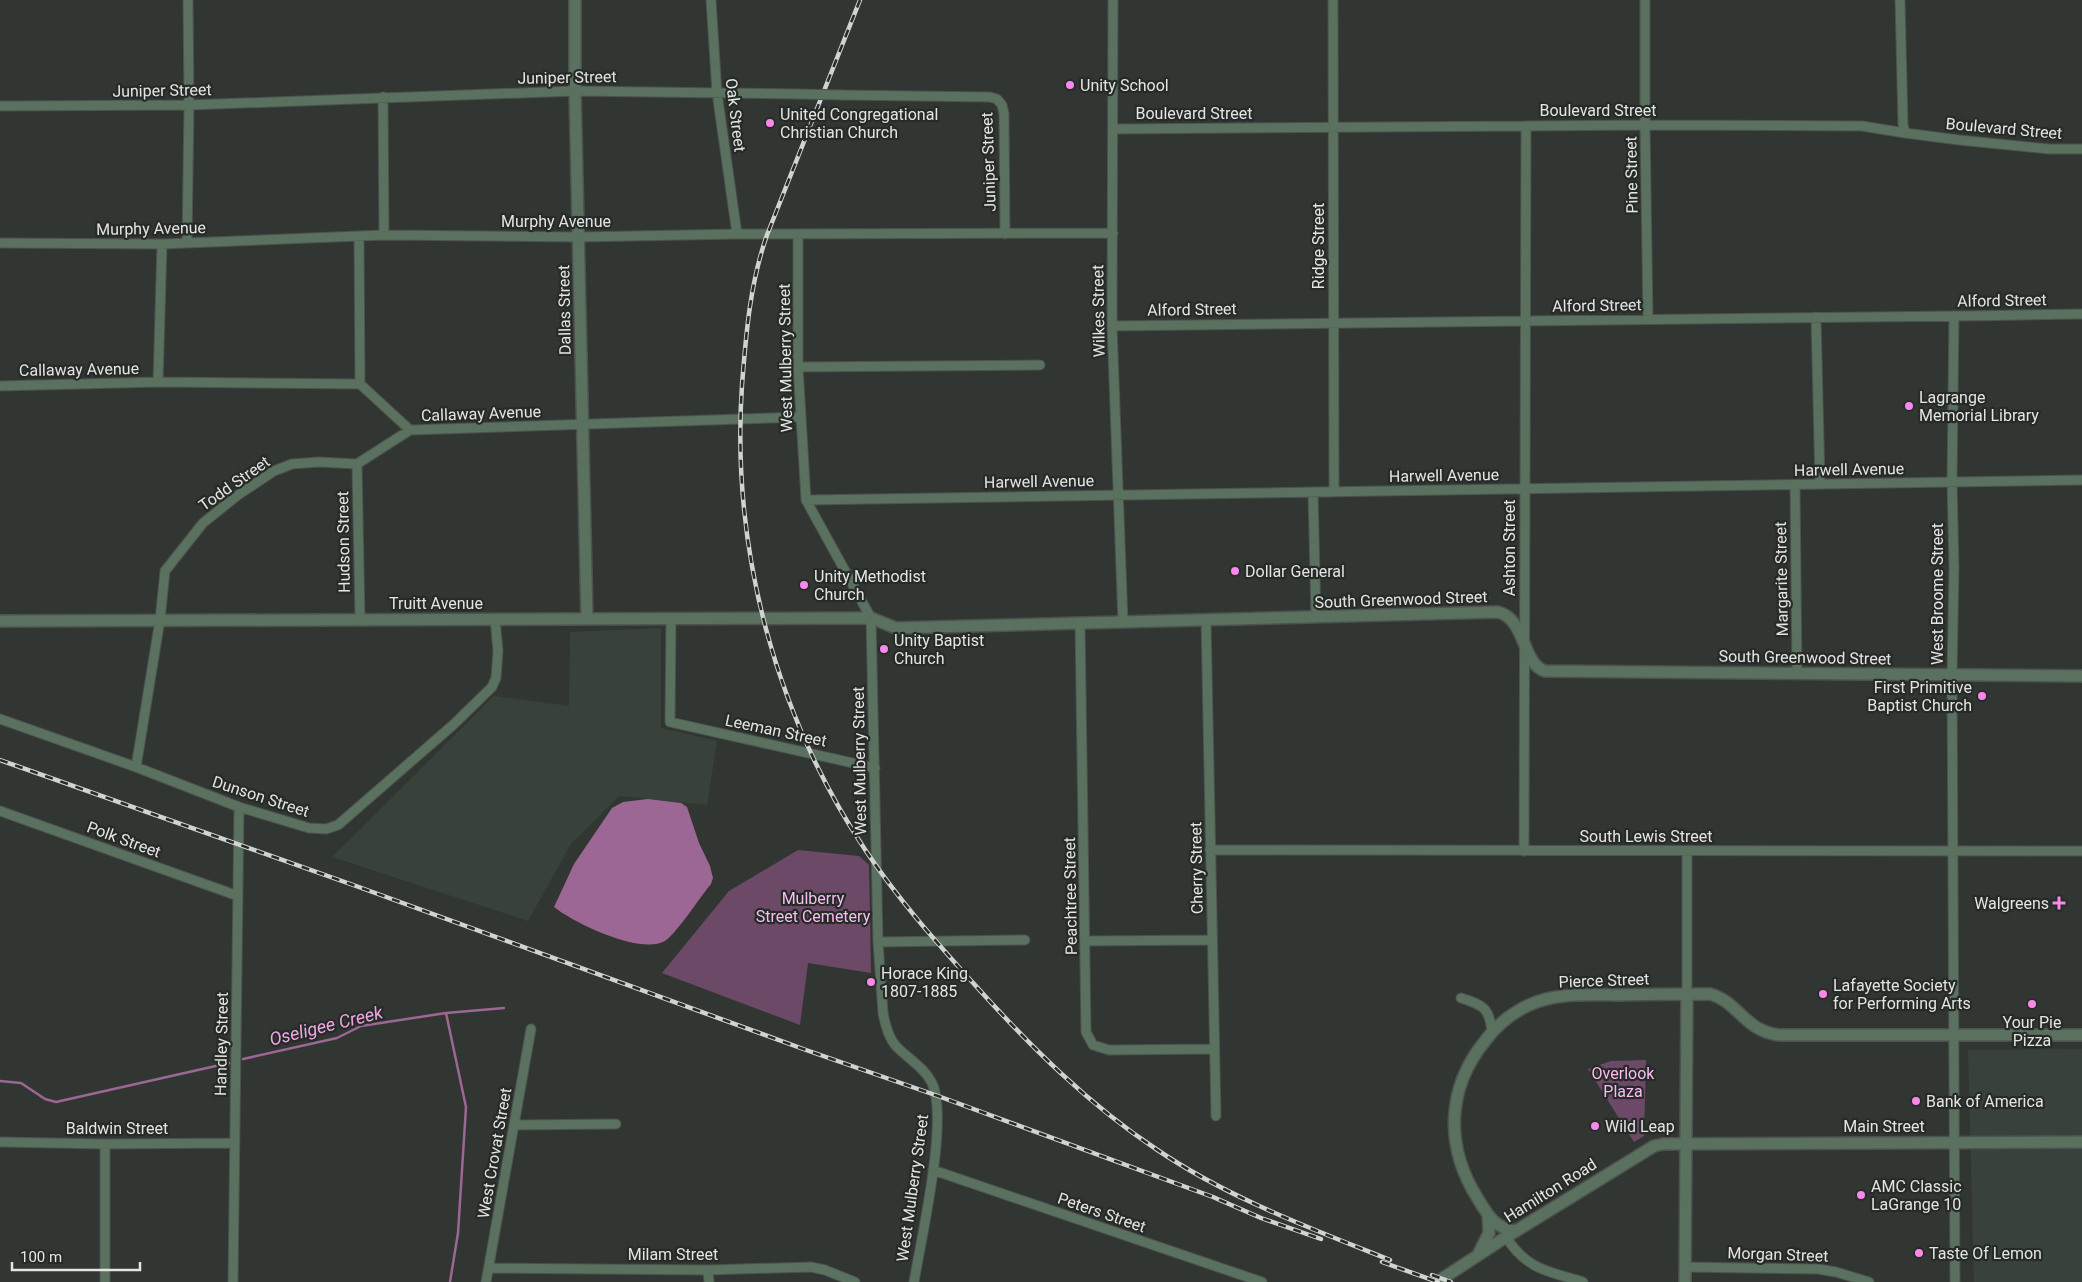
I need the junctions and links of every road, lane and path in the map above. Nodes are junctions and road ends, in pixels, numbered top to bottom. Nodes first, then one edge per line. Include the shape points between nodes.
1 (188, 0) edge
2 (575, 0) edge
3 (711, 0) edge
4 (1113, 0) edge
5 (1333, 0) edge
6 (1646, 0) edge
7 (1900, 0) edge
8 (575, 91) junction
9 (717, 94) junction
10 (383, 97) junction
11 (189, 105) junction
12 (0, 106) edge
13 (1645, 125) junction
14 (1526, 126) junction
15 (1333, 127) junction
16 (1114, 128) junction
17 (1905, 134) junction
18 (2082, 149) edge
19 (1112, 233) junction
20 (737, 234) junction
21 (798, 234) junction
22 (1005, 234) junction
23 (384, 235) junction
24 (359, 237) junction
25 (579, 237) junction
26 (0, 243) edge
27 (187, 243) junction
28 (162, 244) junction
29 (2082, 314) edge
30 (1954, 316) junction
31 (1816, 317) junction
32 (1648, 319) junction
33 (1525, 321) junction
34 (1333, 322) junction
35 (1112, 326) junction
36 (1040, 365) dead end
37 (798, 367) junction
38 (158, 382) junction
39 (360, 384) junction
40 (0, 386) edge
41 (801, 417) junction
42 (583, 424) junction
43 (410, 430) junction
44 (357, 464) junction
45 (2082, 480) edge
46 (1952, 482) junction
47 (1820, 484) junction
48 (1795, 485) junction
49 (1525, 489) junction
50 (1313, 492) junction
51 (1334, 492) junction
52 (1118, 495) junction
53 (806, 500) junction
54 (1316, 617) junction
55 (871, 618) junction
56 (360, 619) junction
57 (495, 619) junction
58 (587, 619) junction
59 (671, 619) junction
60 (160, 620) junction
61 (1206, 620) junction
62 (0, 621) edge
63 (1123, 622) junction
64 (1080, 623) junction
65 (1524, 643) junction
66 (1797, 673) junction
67 (1952, 675) junction
68 (2082, 676) edge
69 (0, 719) edge
70 (136, 767) junction
71 (875, 768) junction
72 (239, 806) junction
73 (0, 810) edge
74 (1210, 850) junction
75 (1524, 851) junction
76 (1687, 851) junction
77 (1953, 851) junction
78 (2082, 851) edge
79 (238, 896) junction
80 (1025, 940) dead end
81 (1085, 940) junction
82 (1212, 940) junction
83 (878, 942) junction
84 (1686, 994) junction
85 (1461, 998) dead end
86 (532, 1029) dead end
87 (1492, 1033) junction
88 (2082, 1035) edge
89 (1953, 1036) junction
90 (1214, 1048) junction
91 (1216, 1116) dead end
92 (514, 1124) junction
93 (616, 1124) dead end
94 (0, 1142) edge
95 (1953, 1142) junction
96 (2082, 1142) edge
97 (235, 1143) junction
98 (105, 1144) junction
99 (1686, 1144) junction
100 (933, 1170) junction
101 (1488, 1215) junction
102 (1511, 1234) junction
103 (1476, 1256) junction
104 (1685, 1267) junction
105 (489, 1268) junction
106 (708, 1270) junction
107 (105, 1282) edge
108 (233, 1282) edge
109 (486, 1282) edge
110 (708, 1282) edge
111 (855, 1282) edge
112 (914, 1282) edge
113 (1262, 1282) edge
114 (1437, 1282) edge
115 (1583, 1282) edge
116 (1685, 1282) edge
117 (1869, 1282) edge
118 (1955, 1282) edge

1 - 11 street
2 - 8 street, Dallas Street
3 - 9 street, Oak Street
4 - 16 street, Wilkes Street
5 - 15 street, Ridge Street
6 - 13 street, Pine Street
7 - 17 street
8 - 9 street, Juniper Street
8 - 10 street, Juniper Street
8 - 25 street, Dallas Street
9 - 20 street, Oak Street
9 - 22 street, Juniper Street, bridge via 997,99 1002,105 1005,125
10 - 11 street, Juniper Street
10 - 23 street
11 - 12 street, Juniper Street
11 - 27 street
13 - 14 street, Boulevard Street
13 - 17 street, Boulevard Street via 1862,126
13 - 32 street, Pine Street
14 - 15 street, Boulevard Street
14 - 33 street, Ashton Street
15 - 16 street, Boulevard Street
15 - 34 street, Ridge Street
16 - 19 street, Wilkes Street
17 - 18 street, Boulevard Street
19 - 22 street, Murphy Avenue
19 - 35 street, Wilkes Street
20 - 21 street, Murphy Avenue
20 - 25 street, Murphy Avenue
21 - 22 street, Murphy Avenue
21 - 37 street, West Mulberry Street
23 - 24 street, Murphy Avenue
23 - 25 street, Murphy Avenue
24 - 27 street, Murphy Avenue
24 - 39 street
25 - 42 street, Dallas Street
26 - 28 street, Murphy Avenue
27 - 28 street, Murphy Avenue
28 - 38 street
29 - 30 street, Alford Street
30 - 31 street, Alford Street
30 - 46 street, West Broome Street
31 - 32 street, Alford Street
31 - 47 street
32 - 33 street, Alford Street
33 - 34 street, Alford Street
33 - 49 street, Ashton Street
34 - 35 street, Alford Street
34 - 51 street, Ridge Street
35 - 52 street, Wilkes Street
36 - 37 street
37 - 41 street, West Mulberry Street
38 - 39 street, Callaway Avenue
38 - 40 street, Callaway Avenue
39 - 43 street, Callaway Avenue
41 - 42 street, Callaway Avenue
41 - 53 street, West Mulberry Street
42 - 43 street, Callaway Avenue
42 - 58 street, Dallas Street
43 - 44 street
44 - 56 street, Hudson Street
44 - 60 street, Todd Street via 292,464 274,470 238,495 203,523 165,571
45 - 46 street, Harwell Avenue
46 - 47 street, Harwell Avenue
46 - 67 street, West Broome Street
47 - 48 street, Harwell Avenue
48 - 49 street, Harwell Avenue
48 - 66 street, Margarite Street
49 - 51 street, Harwell Avenue
49 - 65 street, Ashton Street
50 - 51 street, Harwell Avenue
50 - 52 street, Harwell Avenue
50 - 54 street
52 - 53 street, Harwell Avenue
52 - 63 street, Wilkes Street
53 - 55 street, West Mulberry Street
54 - 61 street, South Greenwood Street
54 - 65 street, South Greenwood Street via 1498,612 1512,621
55 - 59 street, Truitt Avenue
55 - 64 street, South Greenwood Street via 896,628
55 - 71 street, West Mulberry Street
56 - 57 street, Truitt Avenue
56 - 60 street, Truitt Avenue
57 - 58 street, Truitt Avenue
57 - 72 street, Dunson Street via 498,651 492,687 453,726 338,825 326,829 308,828
58 - 59 street, Truitt Avenue
59 - 71 street, Leeman Street via 670,722
60 - 62 street, Truitt Avenue
60 - 70 street, Todd Street
61 - 63 street, South Greenwood Street
61 - 74 street, Cherry Street
63 - 64 street, South Greenwood Street
64 - 81 street, Peachtree Street
65 - 66 street, South Greenwood Street via 1536,664 1545,671
65 - 75 street, Ashton Street
66 - 67 street, South Greenwood Street
67 - 68 street, South Greenwood Street
67 - 77 street, West Broome Street
69 - 70 street, Dunson Street
70 - 72 street, Dunson Street
71 - 83 street, West Mulberry Street
72 - 79 street, Handley Street
73 - 79 street, Polk Street
74 - 75 street, South Lewis Street
74 - 82 street, Cherry Street
75 - 76 street, South Lewis Street
76 - 77 street, South Lewis Street
76 - 84 street
77 - 78 street, South Lewis Street
77 - 89 street, West Broome Street
79 - 97 street, Handley Street
80 - 83 street
81 - 82 street
81 - 90 street, Peachtree Street via 1086,1032 1093,1045 1109,1050
82 - 90 street, Cherry Street
83 - 100 street, West Mulberry Street via 885,1025 896,1046 919,1066 938,1096
84 - 87 street, Pierce Street via 1568,996 1543,1000 1521,1009
84 - 89 street, Pierce Street via 1720,996 1747,1022 1779,1036
84 - 99 street
85 - 87 street via 1486,1009
86 - 92 street, West Crovat Street
87 - 101 street, Pierce Street via 1471,1060 1458,1089 1454,1127 1462,1169
88 - 89 street, Pierce Street
89 - 95 street, West Broome Street
90 - 91 street, Cherry Street
92 - 93 street
92 - 105 street, West Crovat Street
94 - 98 street, Baldwin Street
95 - 96 street, Main Street
95 - 99 street, Main Street
95 - 118 street, West Broome Street
97 - 98 street, Baldwin Street
97 - 108 street, Handley Street
98 - 107 street
99 - 102 street, Hamilton Road via 1654,1146
99 - 104 street
100 - 112 street, West Mulberry Street
100 - 113 street, Peters Street
101 - 102 street
101 - 103 street via 1488,1233 1482,1250
102 - 103 street, Hamilton Road
102 - 115 street via 1516,1252 1530,1264
103 - 114 street, Hamilton Road
104 - 116 street
104 - 117 street, Morgan Street via 1818,1269
105 - 106 street, Milam Street
105 - 109 street, West Crovat Street
106 - 110 street
106 - 111 street, Milam Street via 811,1267

